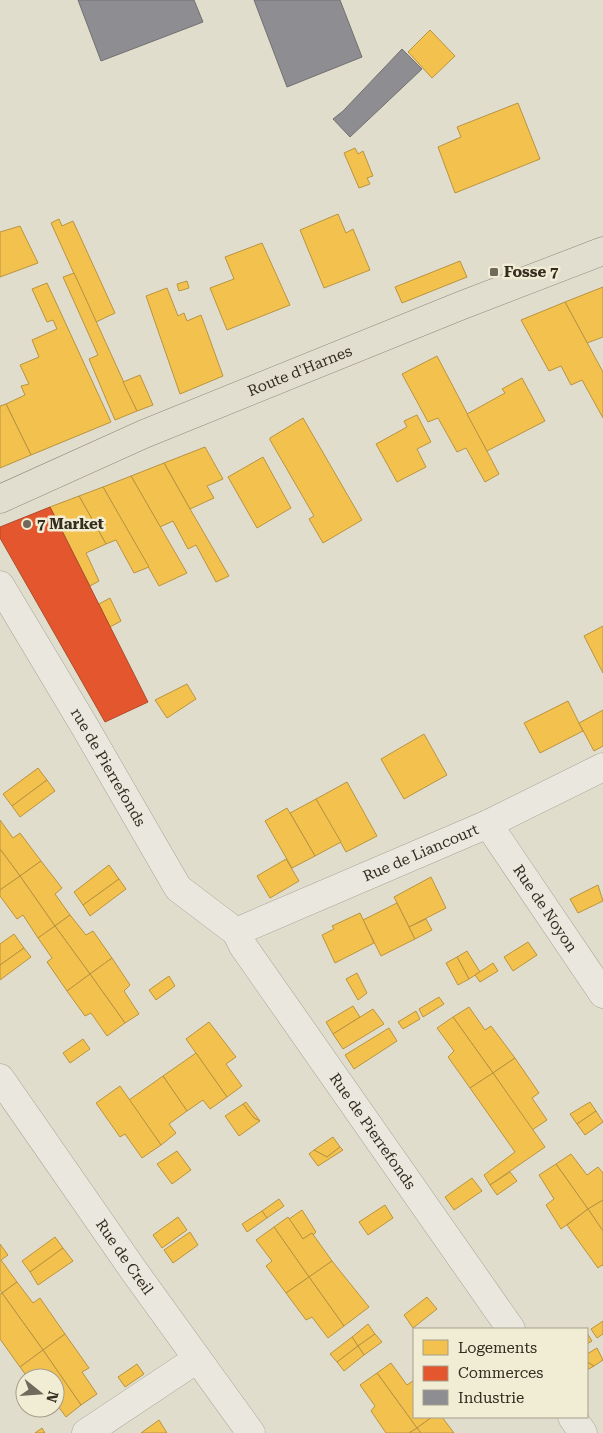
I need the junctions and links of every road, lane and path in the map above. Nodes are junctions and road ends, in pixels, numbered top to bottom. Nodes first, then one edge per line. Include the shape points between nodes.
1 (603, 251) edge
2 (0, 499) edge
3 (0, 585) edge
4 (603, 767) edge
5 (488, 824) junction
6 (236, 932) junction
7 (603, 994) edge
8 (0, 1078) edge
9 (510, 1328) edge
10 (197, 1359) junction
11 (573, 1418) edge
12 (86, 1433) edge
13 (251, 1433) edge
14 (583, 1433) edge

1 - 2 main road, Route d'Harnes via 144,434
3 - 6 street, rue de Pierrefonds via 178,888
4 - 5 street, Rue de Liancourt
5 - 6 street, Rue de Liancourt
5 - 7 street, Rue de Noyon
6 - 9 street, Rue de Pierrefonds
8 - 10 street, Rue de Creil
10 - 12 street
10 - 13 street, Rue de Creil
11 - 14 street

